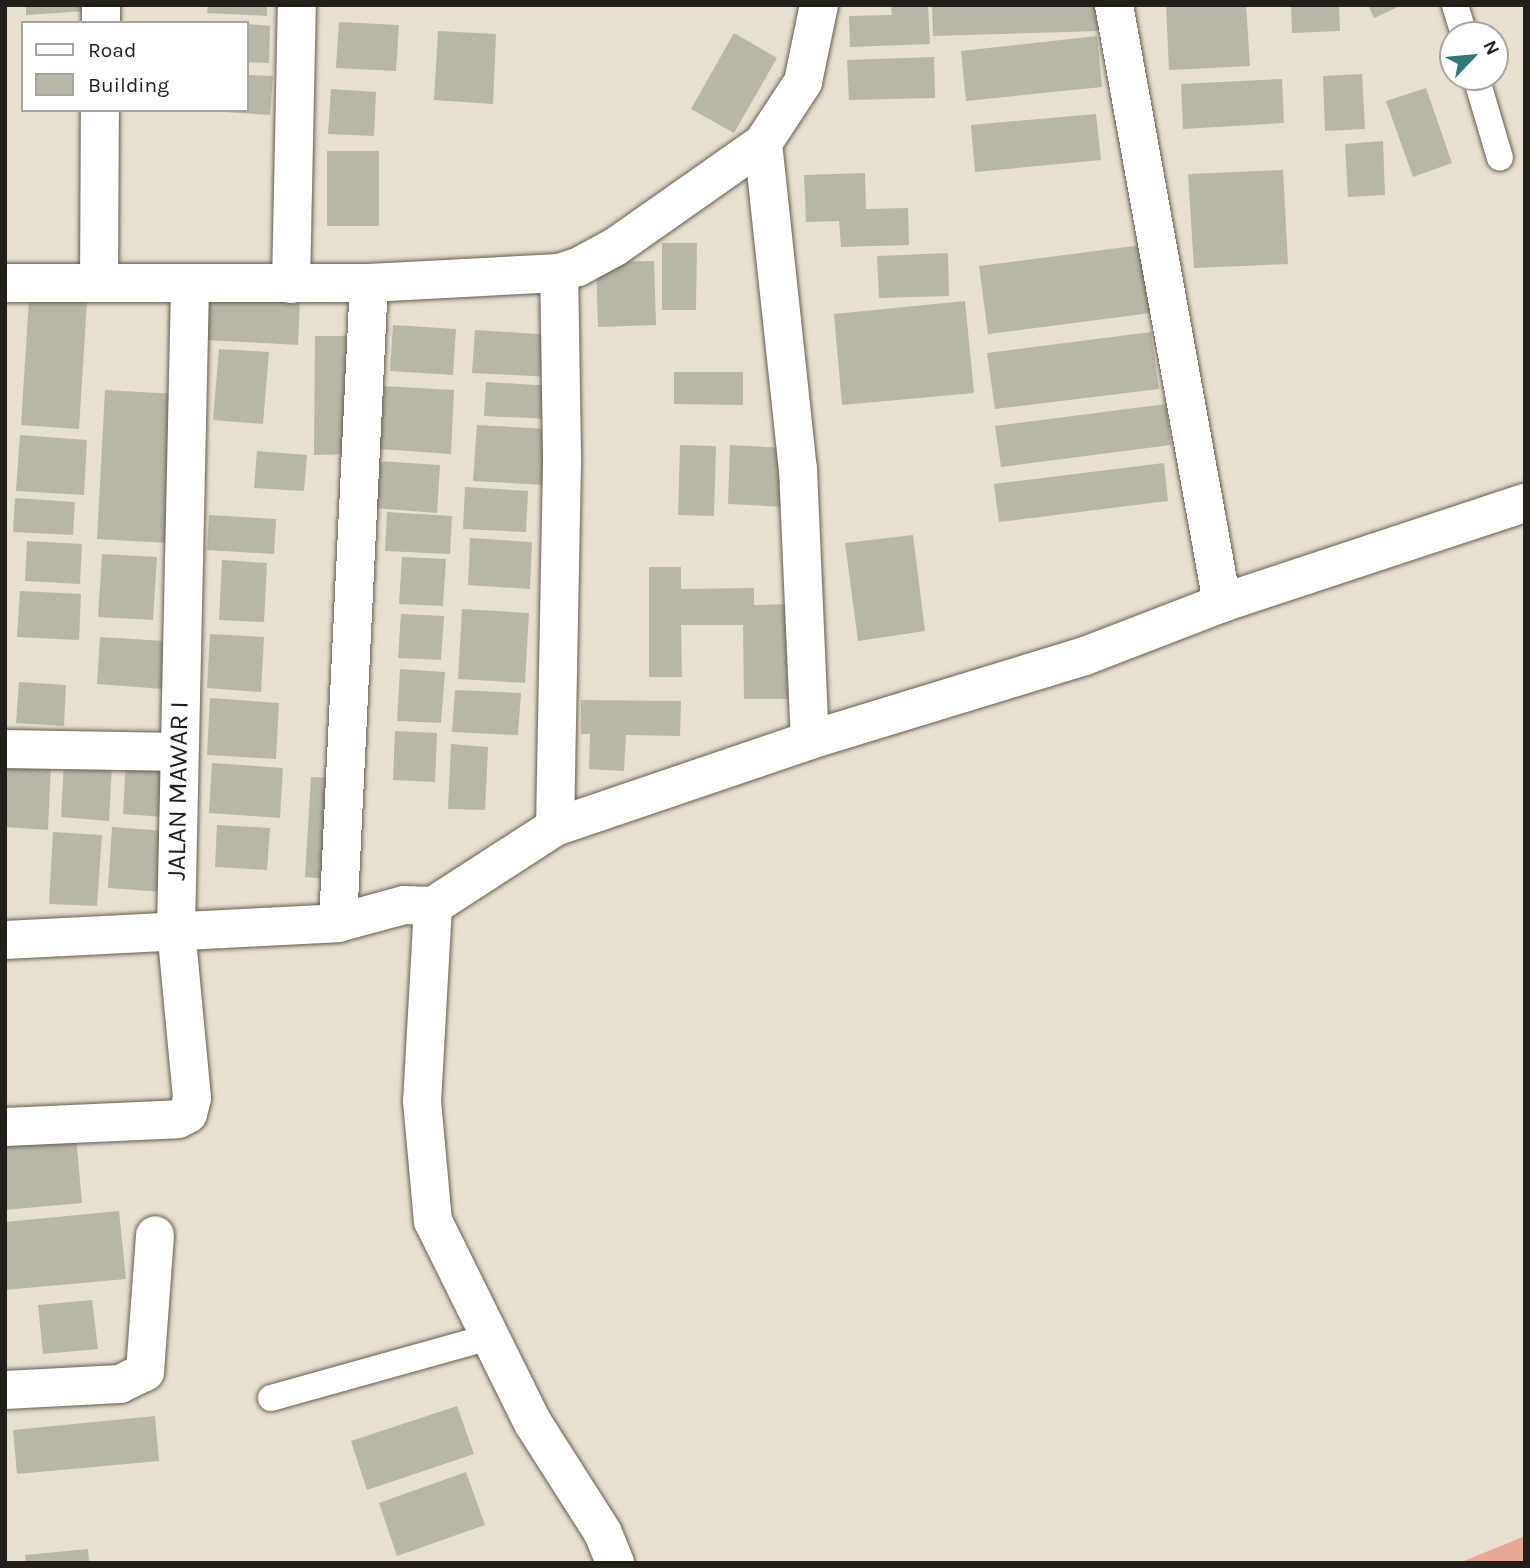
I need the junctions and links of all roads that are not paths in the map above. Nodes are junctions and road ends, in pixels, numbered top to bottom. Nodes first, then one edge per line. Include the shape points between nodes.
1 (297, 5) edge
2 (819, 5) edge
3 (1114, 5) edge
4 (1480, 91) edge
5 (100, 112) edge
6 (763, 143) junction
7 (1500, 158) dead end
8 (559, 273) junction
9 (5, 283) edge
10 (99, 283) junction
11 (369, 283) junction
12 (190, 284) junction
13 (291, 284) junction
14 (1525, 503) edge
15 (1222, 603) junction
16 (810, 740) junction
17 (5, 749) edge
18 (178, 752) junction
19 (555, 827) junction
20 (433, 906) junction
21 (338, 923) junction
22 (176, 928) junction
23 (5, 940) edge
24 (5, 1127) edge
25 (155, 1235) dead end
26 (489, 1337) junction
27 (5, 1390) edge
28 (271, 1398) dead end
29 (615, 1563) edge

1 - 13 street
2 - 6 street via 803,82
3 - 15 street
4 - 7 lane
5 - 10 street
6 - 8 street via 615,247
6 - 16 street via 798,470
8 - 11 street
8 - 19 street via 562,456
9 - 10 street
10 - 12 street
11 - 13 street
11 - 21 street
12 - 13 street
12 - 18 street, JALAN MAWAR I
14 - 15 street
15 - 16 street via 1085,656
16 - 19 street
17 - 18 street
18 - 22 street, JALAN MAWAR I
19 - 20 street
20 - 21 street via 404,905
20 - 26 street via 422,1101 433,1220
21 - 22 street
22 - 23 street
22 - 24 street, JALAN MAWAR I via 192,1098 188,1114
25 - 27 street via 145,1372 120,1384
26 - 28 lane
26 - 29 street

